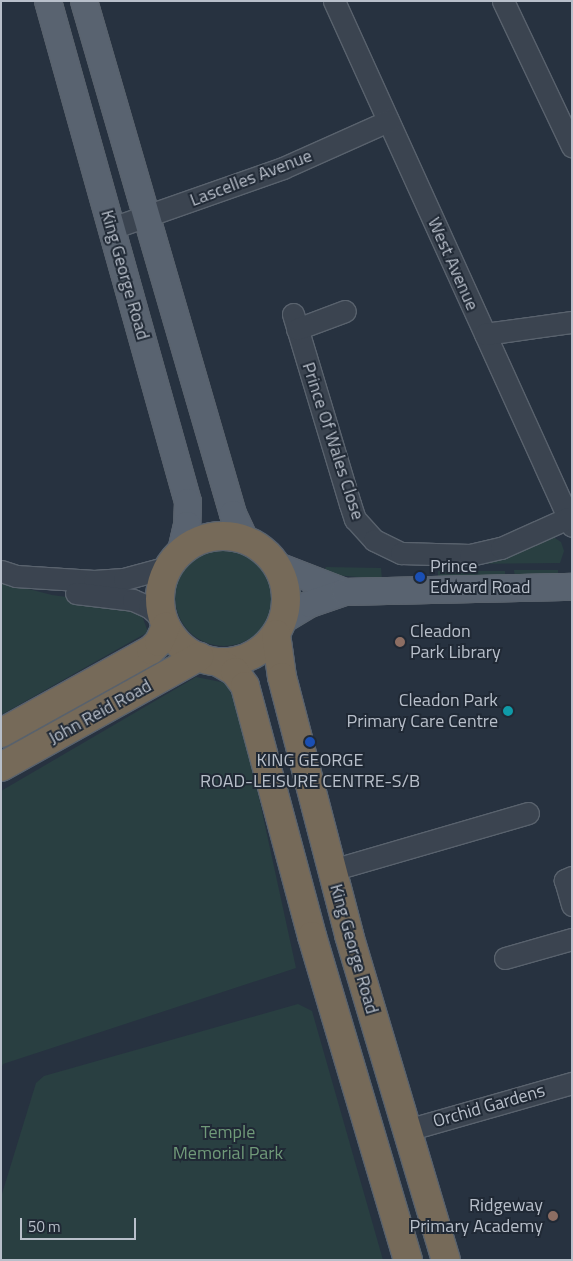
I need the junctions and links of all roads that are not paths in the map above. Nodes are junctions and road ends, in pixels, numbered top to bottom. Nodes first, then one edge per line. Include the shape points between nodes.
1 (48, 1) edge
2 (84, 1) edge
3 (334, 1) edge
4 (503, 1) edge
5 (388, 121) junction
6 (572, 146) edge
7 (147, 216) junction
8 (112, 228) junction
9 (345, 311) dead end
10 (572, 322) edge
11 (484, 334) junction
12 (570, 522) edge
13 (244, 538) junction
14 (175, 559) junction
15 (278, 566) junction
16 (8, 574) edge
17 (572, 587) edge
18 (345, 592) junction
19 (164, 623) junction
20 (280, 627) junction
21 (208, 660) junction
22 (1, 733) edge
23 (1, 767) edge
24 (528, 813) dead end
25 (332, 870) junction
26 (572, 877) edge
27 (572, 905) edge
28 (572, 939) edge
29 (505, 958) dead end
30 (572, 1083) edge
31 (395, 1091) junction
32 (363, 1101) junction
33 (407, 1130) junction
34 (408, 1260) edge
35 (446, 1260) edge

1 - 8 main road, King George Road
2 - 7 main road, King George Road
3 - 5 street, West Avenue
4 - 6 street
5 - 7 street, Lascelles Avenue via 283,168
5 - 11 street, West Avenue
7 - 8 street, Lascelles Avenue
7 - 13 main road, King George Road via 233,514
8 - 14 main road, King George Road via 188,502 188,525
9 - 12 street, Prince Of Wales Close via 295,321 355,519 374,540 401,553 470,555 501,548
10 - 11 street
11 - 12 street, West Avenue
13 - 14 highway via 222,535 200,539
13 - 15 highway via 269,554
14 - 16 street via 124,579 94,581
14 - 19 highway via 160,601
15 - 18 main road
15 - 20 highway via 287,592
16 - 19 street via 73,592 133,600 149,607
17 - 18 main road
18 - 20 main road via 310,604
19 - 21 highway via 186,650
19 - 22 highway, John Reid Road via 160,642 151,650
20 - 21 highway via 252,655
20 - 25 highway, King George Road via 282,677
21 - 23 highway, John Reid Road
21 - 32 highway, King George Road via 235,672 245,686 312,936
24 - 25 street
25 - 31 highway, King George Road
26 - 27 street via 565,880
28 - 29 street
30 - 33 street, Orchid Gardens
31 - 32 highway
31 - 33 highway, King George Road
32 - 34 highway, King George Road
33 - 35 highway, King George Road

